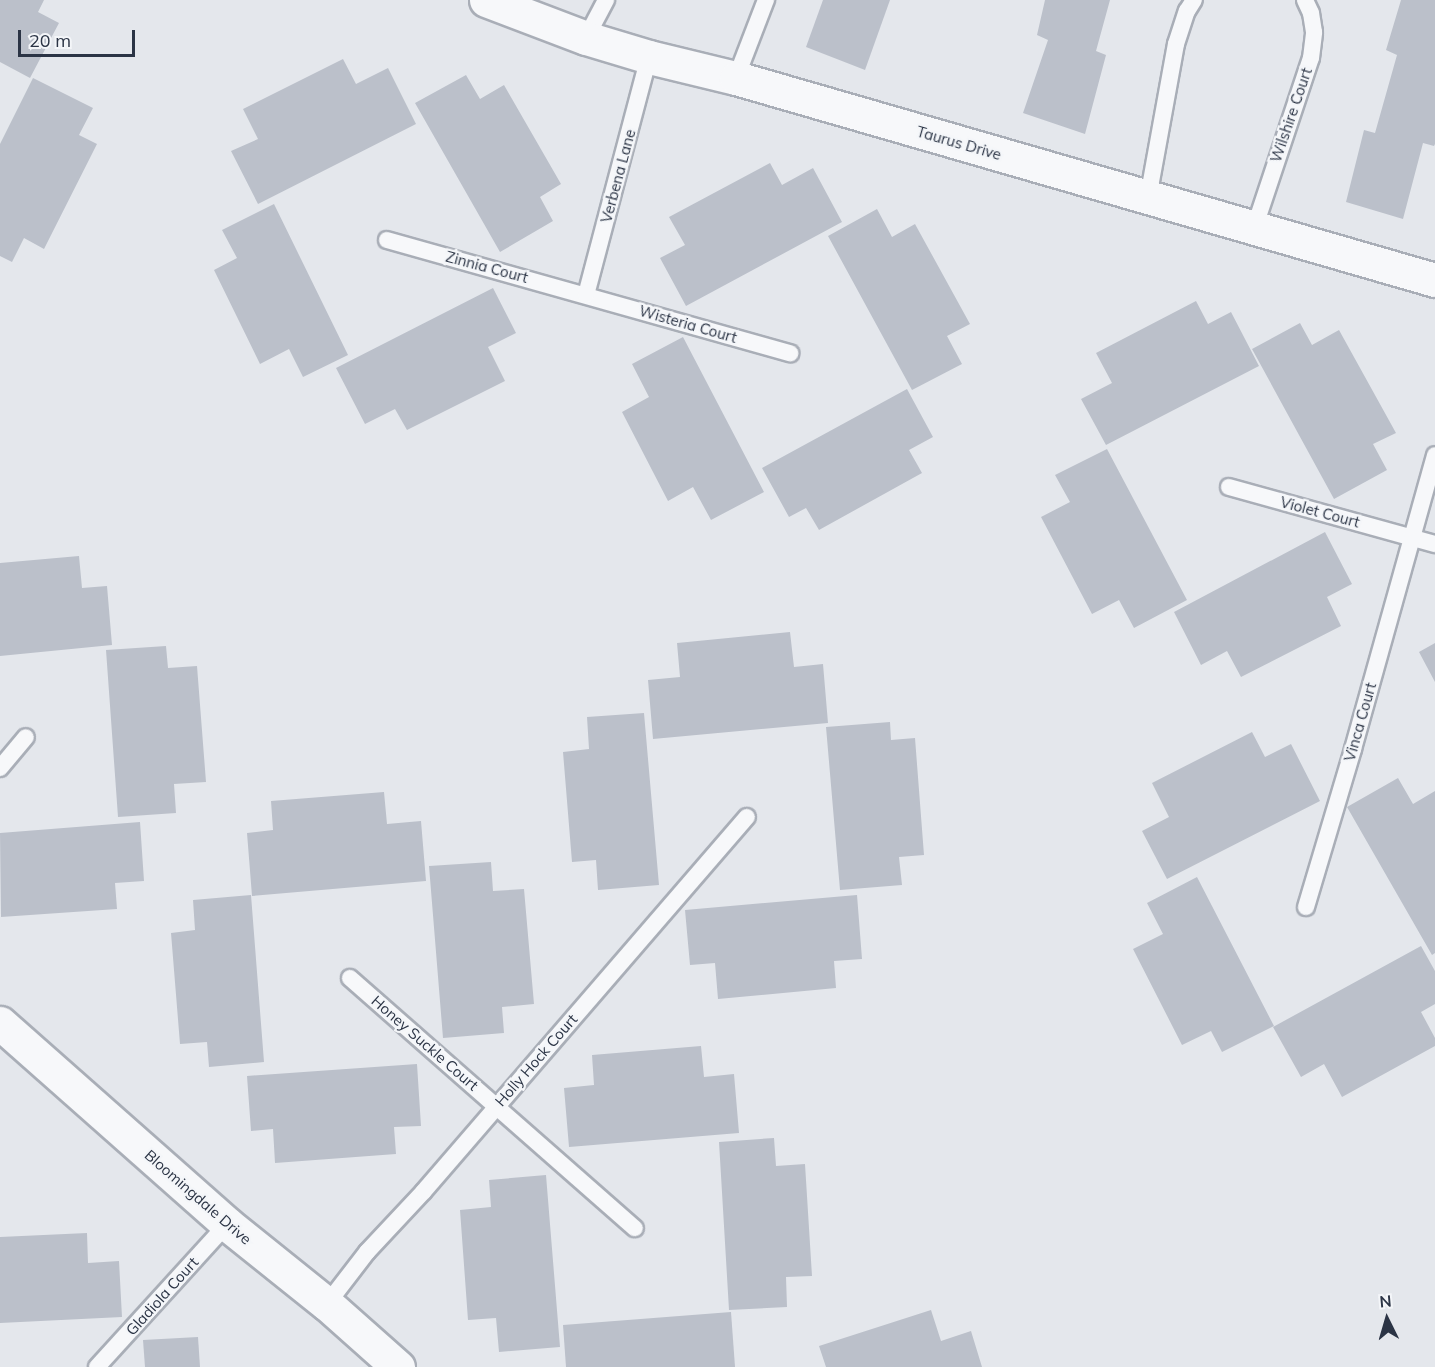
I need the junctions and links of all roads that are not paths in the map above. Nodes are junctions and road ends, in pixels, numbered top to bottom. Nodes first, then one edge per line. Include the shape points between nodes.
1 (486, 0) edge
2 (606, 0) edge
3 (766, 0) edge
4 (1194, 0) edge
5 (1305, 0) edge
6 (586, 38) junction
7 (649, 57) junction
8 (736, 78) junction
9 (1148, 198) junction
10 (1254, 229) junction
11 (387, 240) dead end
12 (1435, 280) edge
13 (586, 295) junction
14 (790, 352) dead end
15 (1435, 455) edge
16 (1229, 487) dead end
17 (1411, 537) junction
18 (1435, 544) edge
19 (26, 737) dead end
20 (0, 768) edge
21 (747, 817) dead end
22 (1306, 907) dead end
23 (350, 978) dead end
24 (0, 1023) edge
25 (497, 1105) junction
26 (227, 1224) junction
27 (635, 1228) dead end
28 (327, 1304) junction
29 (97, 1367) edge
30 (398, 1367) edge

1 - 6 street, Taurus Drive
2 - 6 lane
3 - 8 lane
4 - 9 lane via 1176,44
5 - 10 lane, Wilshire Court via 1314,32 1311,57
6 - 7 street, Taurus Drive
7 - 8 street, Taurus Drive
7 - 13 lane, Verbena Lane
8 - 9 street, Taurus Drive
9 - 10 street, Taurus Drive
10 - 12 street, Taurus Drive
11 - 13 lane, Zinnia Court
13 - 14 lane, Wisteria Court
15 - 17 lane, Vinca Court
16 - 17 lane, Violet Court
17 - 18 lane, Violet Court
17 - 22 lane, Vinca Court
19 - 20 lane
21 - 25 lane, Holly Hock Court
23 - 25 lane, Honey Suckle Court
24 - 26 street, Bloomingdale Drive
25 - 27 lane, Honey Suckle Court
25 - 28 lane, Holly Hock Court via 367,1252
26 - 28 street, Bloomingdale Drive
26 - 29 lane, Gladiola Court
28 - 30 street, Bloomingdale Drive

